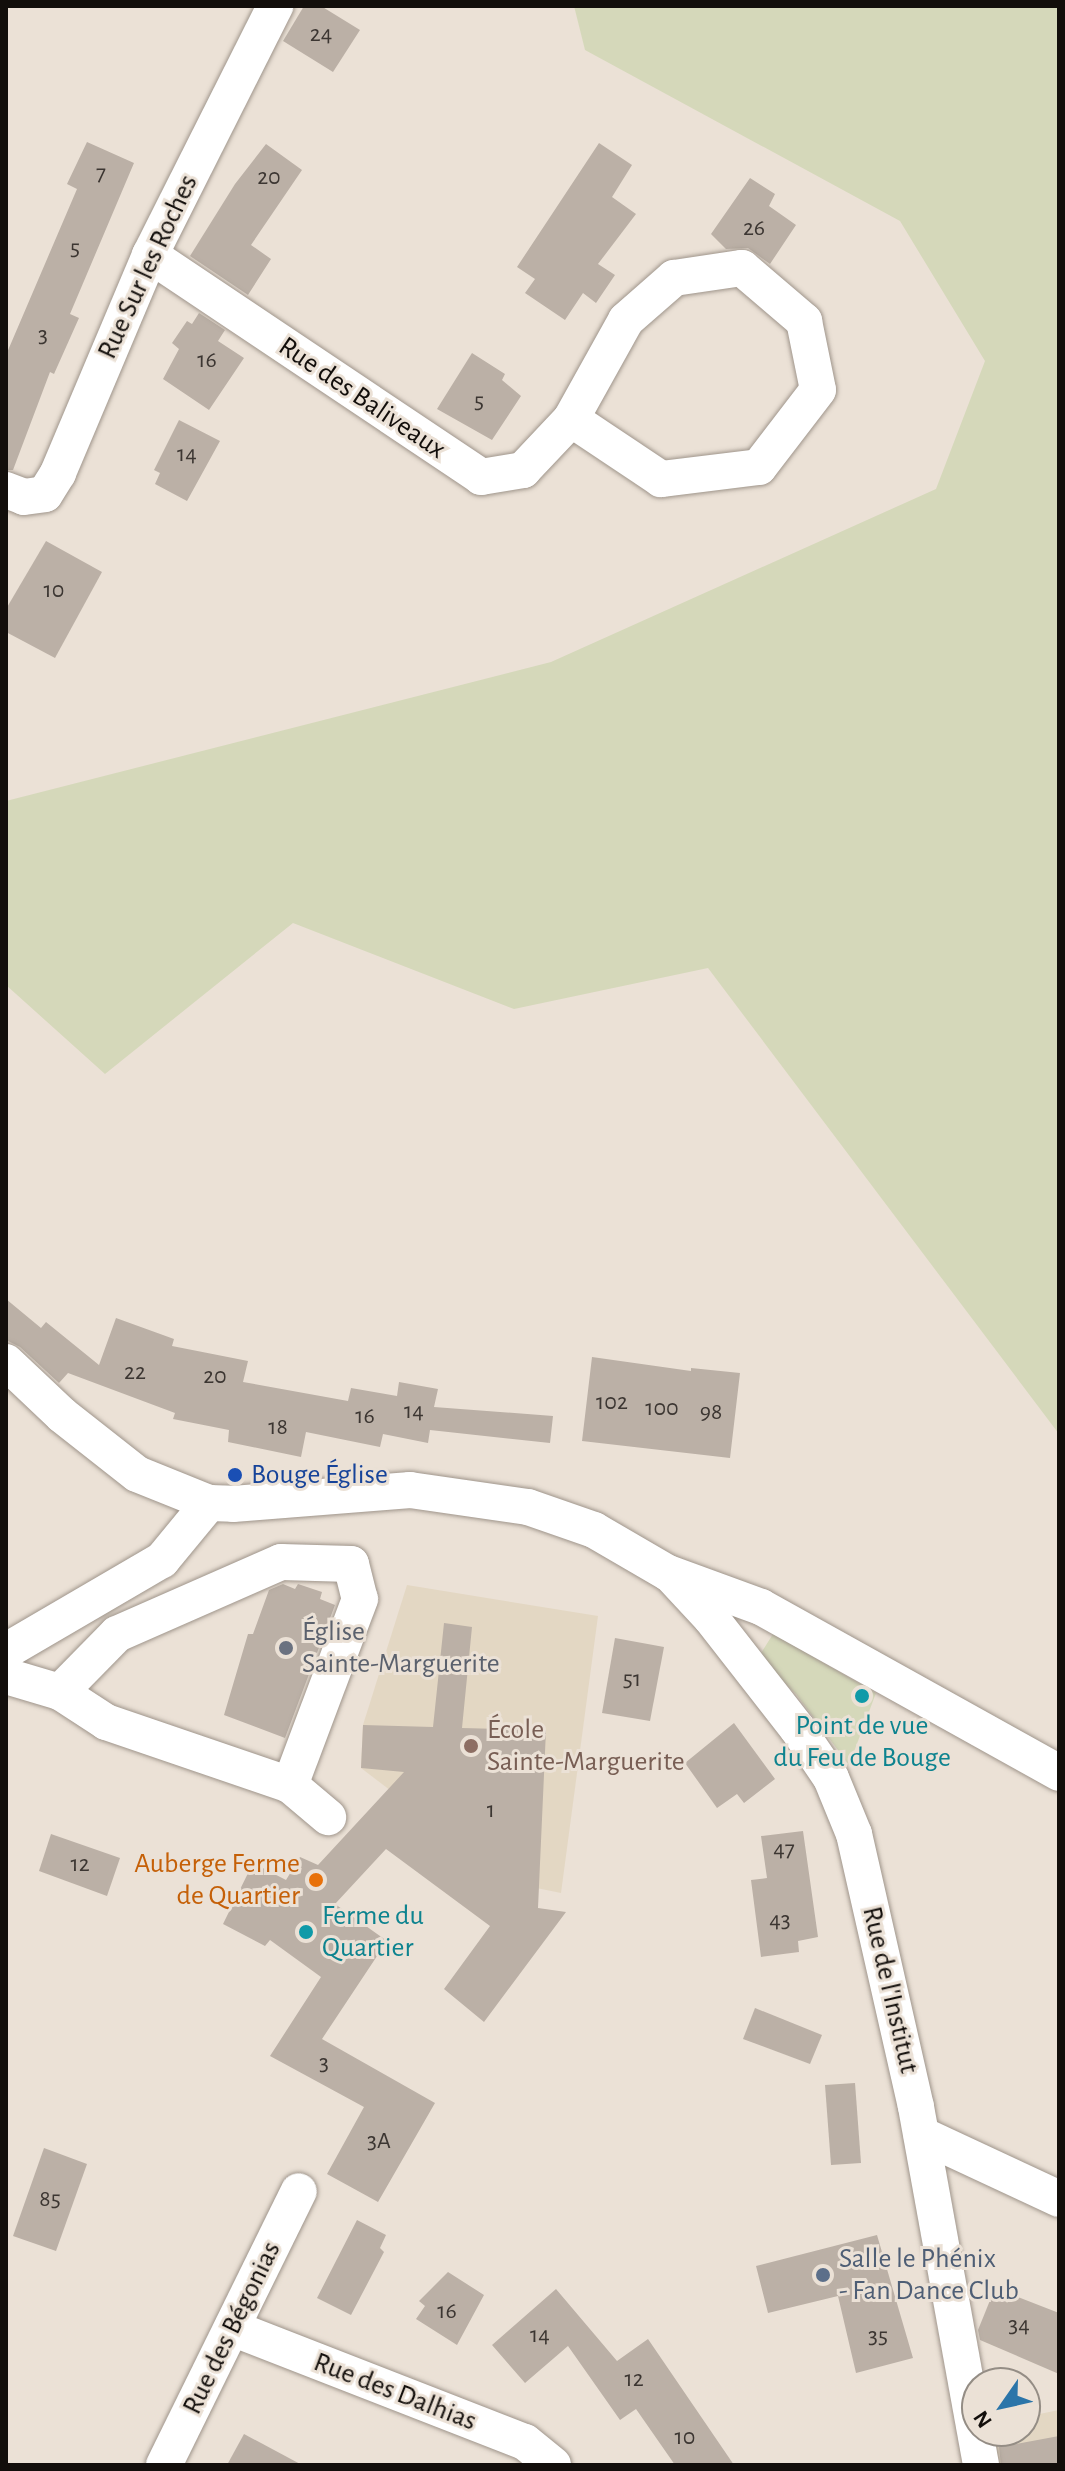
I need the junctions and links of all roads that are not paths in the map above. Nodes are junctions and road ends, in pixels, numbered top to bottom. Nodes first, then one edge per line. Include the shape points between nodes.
1 (275, 6) edge
2 (150, 255) junction
3 (571, 419) junction
4 (6, 490) edge
5 (6, 1362) edge
6 (209, 1503) junction
7 (668, 1573) junction
8 (6, 1651) edge
9 (6, 1676) edge
10 (60, 1692) junction
11 (1059, 1773) edge
12 (290, 1785) junction
13 (328, 1817) dead end
14 (922, 2135) junction
15 (299, 2191) dead end
16 (1059, 2199) edge
17 (232, 2328) junction
18 (164, 2465) edge
19 (553, 2465) edge
20 (981, 2465) edge

1 - 2 street, Rue Sur les Roches
2 - 3 street, Rue des Baliveaux via 481,477 523,470
2 - 4 street, Rue Sur les Roches via 58,473 45,494 24,497
3 - 3 street, Rue des Baliveaux via 626,320 674,278 742,268 804,321 818,390 759,467 661,479
5 - 6 street via 137,1474
6 - 7 street via 410,1490 528,1507 594,1530
6 - 8 street via 162,1560
7 - 11 street via 761,1607
7 - 14 street, Rue de l'Institut via 747,1663 831,1778 854,1834
9 - 10 street
10 - 12 street via 106,1722
10 - 12 street via 117,1634 281,1562 351,1564 360,1599
12 - 13 street
14 - 16 street
14 - 20 street, Rue de l'Institut
15 - 17 street, Rue des Bégonias
17 - 18 street, Rue des Bégonias
17 - 19 street, Rue des Dalhias via 525,2442

